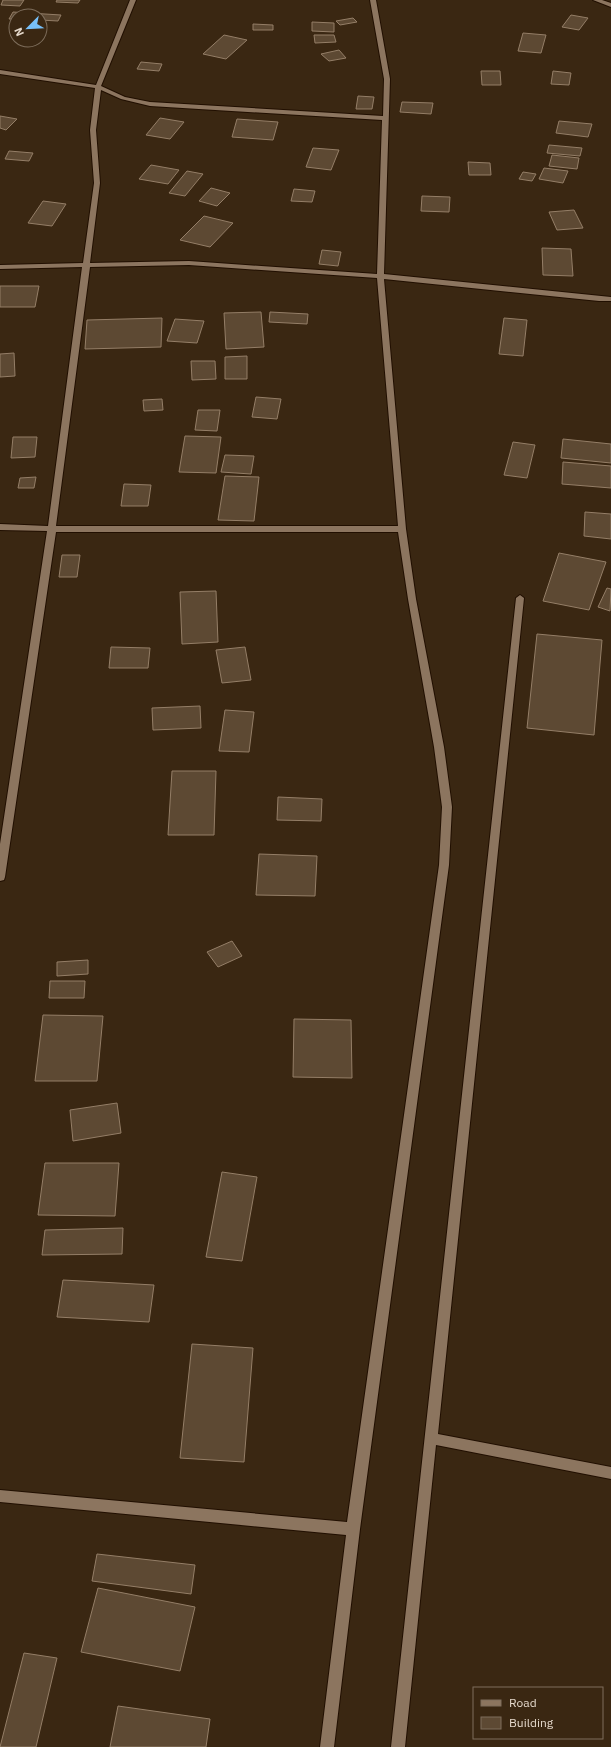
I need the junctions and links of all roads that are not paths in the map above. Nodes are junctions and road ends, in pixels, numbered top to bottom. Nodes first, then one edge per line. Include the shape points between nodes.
1 (133, 0) edge
2 (373, 0) edge
3 (596, 0) edge
4 (611, 4) edge
5 (0, 72) edge
6 (98, 87) junction
7 (386, 118) junction
8 (86, 264) junction
9 (0, 267) edge
10 (380, 276) junction
11 (611, 299) edge
12 (0, 527) edge
13 (52, 529) junction
14 (402, 529) junction
15 (520, 598) dead end
16 (0, 877) edge
17 (430, 1438) junction
18 (611, 1473) edge
19 (0, 1496) edge
20 (353, 1529) junction
21 (327, 1747) edge
22 (398, 1747) edge

1 - 6 street
2 - 7 street via 387,79
3 - 4 street
5 - 6 street
6 - 7 street via 123,98 150,104
6 - 8 street via 93,130 97,183
7 - 10 street
8 - 9 street
8 - 10 street via 189,263
8 - 13 street
10 - 11 street
10 - 14 street
12 - 13 street
13 - 14 street
13 - 16 street
14 - 20 street via 447,807 444,865
15 - 17 street
17 - 18 street
17 - 22 street
19 - 20 street
20 - 21 street

